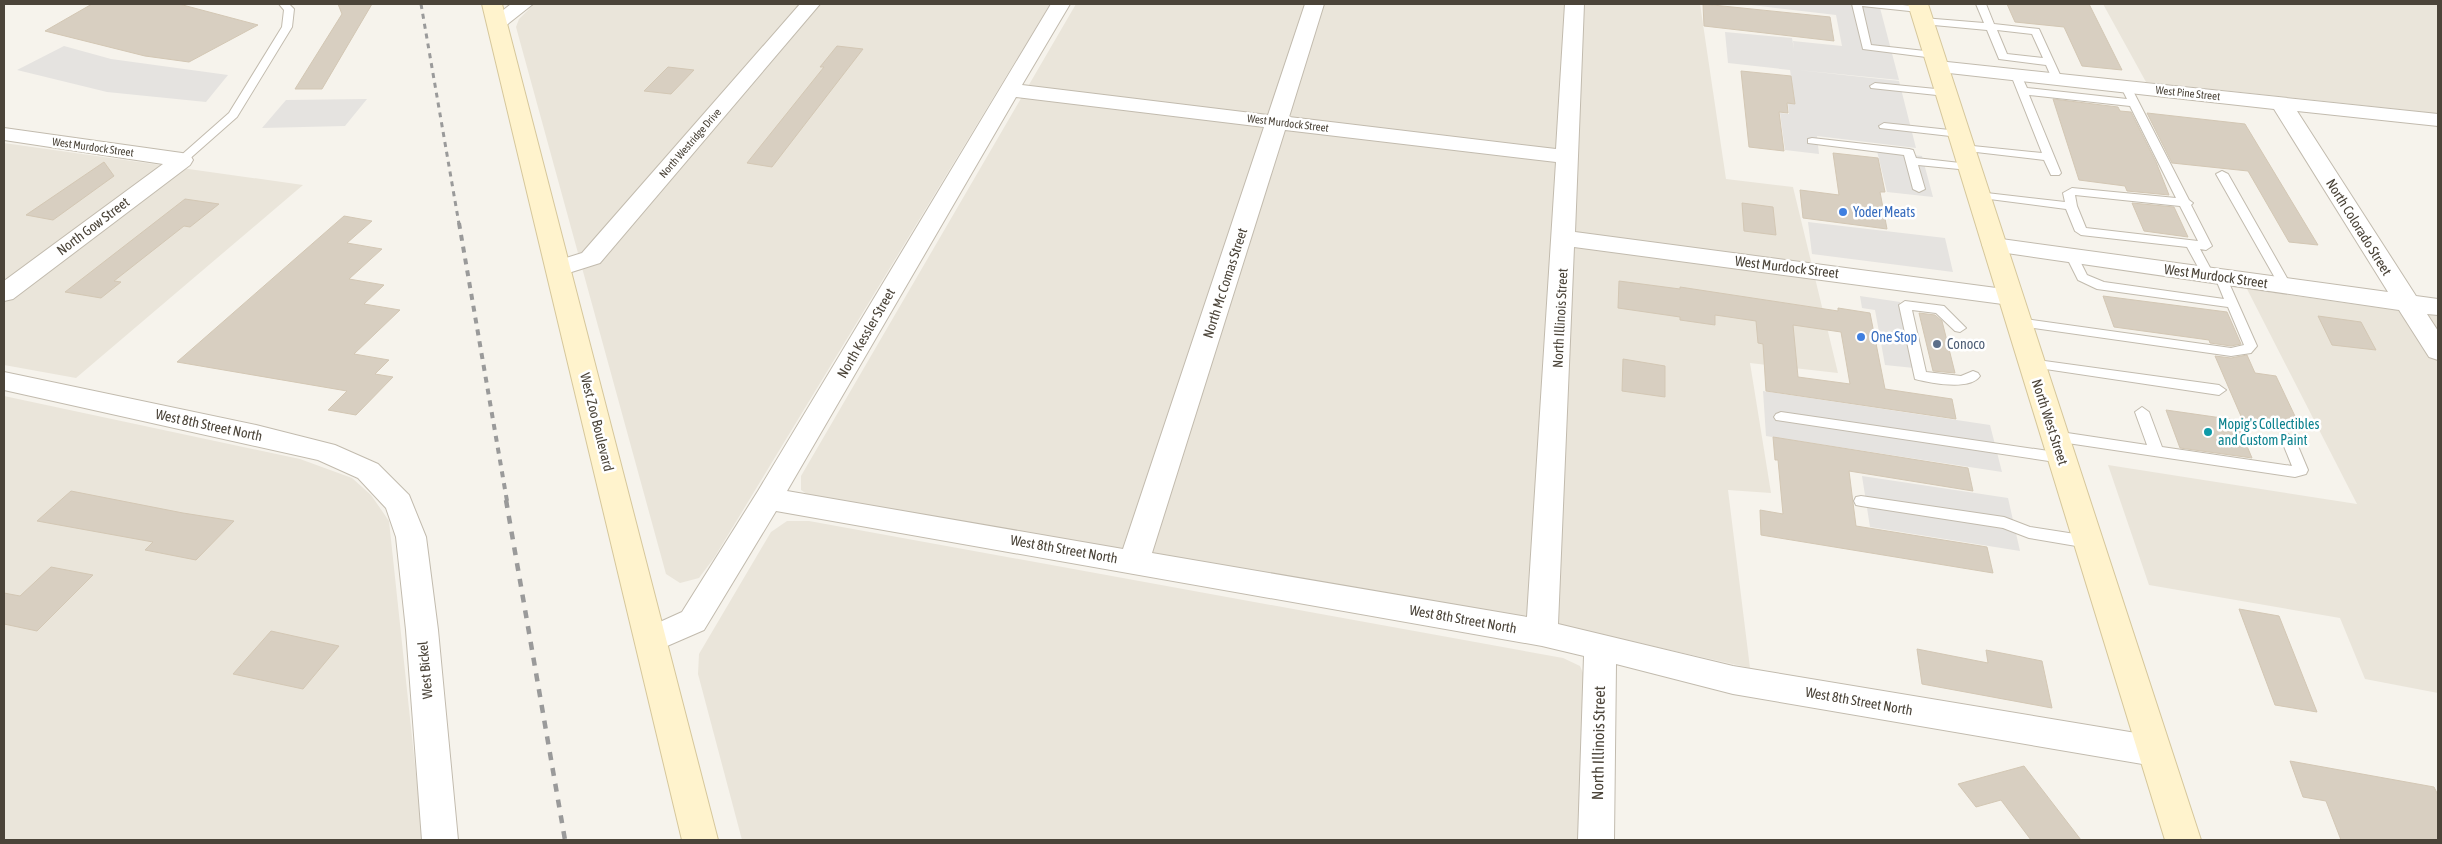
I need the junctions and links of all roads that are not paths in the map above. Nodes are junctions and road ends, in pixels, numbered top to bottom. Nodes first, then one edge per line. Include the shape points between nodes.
1 (284, 4) edge
2 (523, 4) edge
3 (810, 4) edge
4 (1060, 4) edge
5 (1315, 4) edge
6 (1575, 4) edge
7 (1857, 4) edge
8 (1865, 4) edge
9 (1981, 4) edge
10 (1920, 11) edge
11 (494, 14) edge
12 (1991, 27) junction
13 (1936, 61) junction
14 (2054, 71) junction
15 (2019, 83) junction
16 (1875, 86) dead end
17 (1008, 90) junction
18 (1946, 93) junction
19 (2130, 95) junction
20 (2281, 103) junction
21 (2438, 120) edge
22 (1276, 122) junction
23 (1884, 126) dead end
24 (4, 134) edge
25 (1812, 142) dead end
26 (1964, 150) junction
27 (1567, 157) junction
28 (2048, 158) junction
29 (182, 160) junction
30 (1912, 161) junction
31 (2056, 173) dead end
32 (2222, 174) dead end
33 (1919, 190) dead end
34 (1978, 195) junction
35 (2188, 205) junction
36 (2071, 206) junction
37 (1563, 238) junction
38 (1994, 245) junction
39 (2192, 245) junction
40 (2072, 256) junction
41 (559, 268) junction
42 (2214, 276) junction
43 (2285, 285) junction
44 (4, 293) edge
45 (2407, 302) junction
46 (2233, 304) junction
47 (2438, 306) edge
48 (2014, 309) junction
49 (1960, 328) dead end
50 (2438, 351) edge
51 (2031, 363) junction
52 (1973, 376) dead end
53 (4, 381) edge
54 (2219, 390) dead end
55 (2142, 412) dead end
56 (1781, 417) dead end
57 (2288, 439) dead end
58 (2058, 447) junction
59 (2156, 451) junction
60 (768, 499) junction
61 (1861, 501) dead end
62 (399, 503) joint
63 (2088, 542) junction
64 (1134, 562) junction
65 (1542, 633) junction
66 (651, 640) junction
67 (1600, 646) junction
68 (2154, 751) junction
69 (440, 840) edge
70 (700, 840) edge
71 (1596, 840) edge
72 (2183, 840) edge

1 - 29 lane via 289,9 287,27 252,87 233,114
2 - 11 street
3 - 41 street, North Westridge Drive via 591,258
4 - 17 street, North Kessler Street
5 - 22 street, North Mc Comas Street
6 - 27 street, North Illinois Street
7 - 13 lane via 1867,48
8 - 10 lane
9 - 12 lane
10 - 12 lane
10 - 13 main road, North West Street
11 - 41 main road, West Zoo Boulevard
12 - 14 lane via 2003,57
12 - 14 lane via 2036,31
13 - 15 street, West Pine Street
13 - 18 main road, North West Street
14 - 15 street, West Pine Street
14 - 19 street, West Pine Street
15 - 19 lane
15 - 28 lane
16 - 18 lane
17 - 22 street, West Murdock Street
17 - 60 street, North Kessler Street
18 - 26 main road, North West Street
19 - 20 street, West Pine Street
19 - 35 lane
20 - 21 street, West Pine Street
20 - 45 street, North Colorado Street
22 - 27 street, West Murdock Street
22 - 64 street, North Mc Comas Street
23 - 26 lane
24 - 29 street, West Murdock Street
25 - 30 lane via 1909,152
26 - 28 lane
26 - 30 lane
26 - 34 main road, North West Street
27 - 37 street, North Illinois Street
28 - 31 lane
29 - 44 street, North Gow Street
30 - 33 lane
32 - 43 lane
34 - 36 lane
34 - 38 main road, North West Street
35 - 36 lane via 2072,191 2069,193
35 - 39 lane via 2206,246
36 - 39 lane via 2081,230
37 - 48 street, West Murdock Street
37 - 65 street, North Illinois Street
38 - 40 street, West Murdock Street
38 - 48 main road, North West Street
39 - 42 lane
40 - 42 street, West Murdock Street
40 - 46 lane via 2082,277 2101,286
41 - 66 main road, West Zoo Boulevard
42 - 43 street, West Murdock Street
42 - 46 lane
43 - 45 street, West Murdock Street
45 - 47 street, West Murdock Street
45 - 50 street, North Colorado Street
46 - 48 lane via 2251,346 2232,352
48 - 51 main road, North West Street
49 - 52 lane via 1940,309 1905,305 1920,376 1962,381
51 - 54 lane
51 - 58 main road, North West Street
53 - 62 street, West 8th Street North via 325,452 368,471
55 - 59 lane
56 - 58 lane
57 - 59 lane via 2301,470 2294,472
58 - 59 lane
58 - 63 main road, North West Street
60 - 64 street, West 8th Street North
60 - 66 street, North Kessler Street via 693,622
61 - 63 lane via 2004,523 2029,532
62 - 69 street, West Bickel via 411,537
63 - 68 main road, North West Street
64 - 65 street, West 8th Street North
65 - 67 street, West 8th Street North
66 - 70 main road, West Zoo Boulevard
67 - 68 street, West 8th Street North via 1733,680
67 - 71 street, North Illinois Street
68 - 72 main road, North West Street

